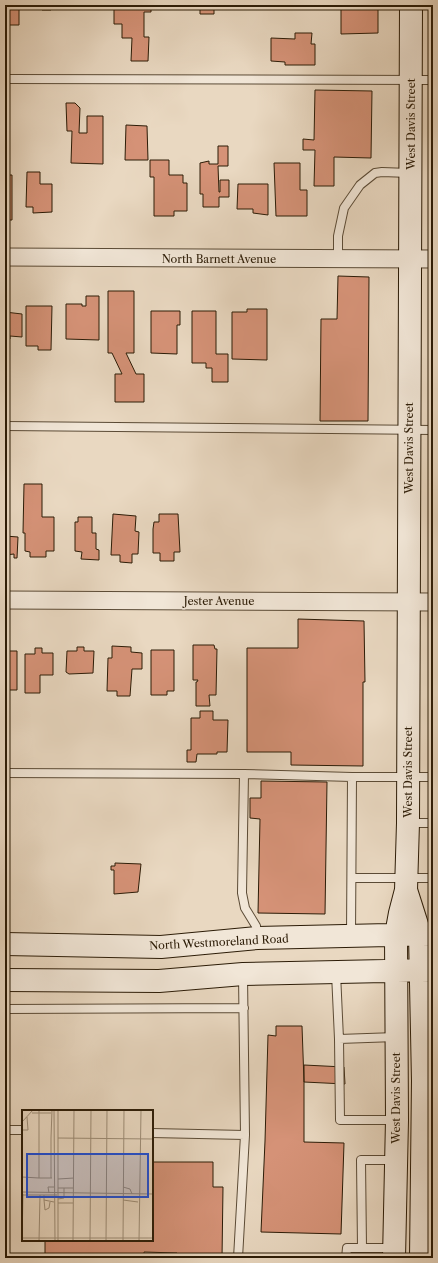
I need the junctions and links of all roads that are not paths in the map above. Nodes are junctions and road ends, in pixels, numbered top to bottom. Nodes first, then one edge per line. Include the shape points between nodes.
1 (411, 5) edge
2 (5, 79) edge
3 (411, 80) junction
4 (433, 80) edge
5 (410, 173) junction
6 (5, 257) edge
7 (433, 259) edge
8 (338, 260) junction
9 (410, 260) junction
10 (5, 426) edge
11 (409, 430) junction
12 (433, 430) edge
13 (5, 600) edge
14 (409, 602) junction
15 (433, 602) edge
16 (5, 773) edge
17 (244, 774) junction
18 (352, 777) junction
19 (408, 777) junction
20 (433, 777) edge
21 (408, 823) junction
22 (433, 824) edge
23 (352, 878) junction
24 (433, 878) edge
25 (406, 884) junction
26 (427, 934) edge
27 (396, 935) junction
28 (351, 936) junction
29 (250, 939) junction
30 (5, 944) edge
31 (396, 970) junction
32 (427, 970) edge
33 (336, 971) junction
34 (243, 974) junction
35 (5, 980) edge
36 (244, 1008) junction
37 (5, 1009) edge
38 (396, 1036) junction
39 (339, 1038) junction
40 (428, 1082) edge
41 (397, 1120) junction
42 (428, 1129) edge
43 (5, 1130) edge
44 (22, 1130) edge
45 (153, 1133) edge
46 (245, 1135) junction
47 (396, 1160) junction
48 (362, 1248) junction
49 (394, 1253) edge
50 (238, 1258) edge
51 (346, 1258) edge
52 (421, 1258) edge

1 - 3 main road, West Davis Street
2 - 3 lane
3 - 4 lane
3 - 5 main road, West Davis Street
5 - 8 lane via 375,173 360,185 344,208 338,236
5 - 9 main road, West Davis Street
6 - 8 street, North Barnett Avenue
7 - 9 street, North Barnett Avenue
8 - 9 street, North Barnett Avenue
9 - 11 main road, West Davis Street
10 - 11 lane
11 - 12 lane
11 - 14 main road, West Davis Street
13 - 14 street, Jester Avenue
14 - 15 street, Jester Avenue
14 - 19 main road, West Davis Street
16 - 17 lane
17 - 18 lane
17 - 29 lane via 242,893 245,908 256,926
18 - 19 lane
18 - 23 lane
19 - 20 lane
19 - 21 main road, West Davis Street
21 - 22 lane
21 - 25 main road, West Davis Street
23 - 25 lane
23 - 28 lane
24 - 25 lane
25 - 26 main road, West Davis Street
25 - 27 main road, West Davis Street
26 - 27 main road, North Westmoreland Road
26 - 32 main road, West Davis Street
27 - 28 main road, North Westmoreland Road
27 - 31 main road, West Davis Street
28 - 29 main road, North Westmoreland Road
29 - 30 main road, North Westmoreland Road via 161,946
29 - 34 main road
31 - 32 main road
31 - 33 main road
31 - 38 main road, West Davis Street
32 - 40 main road, West Davis Street
33 - 34 main road
33 - 39 lane
34 - 35 main road via 159,981
34 - 36 lane
36 - 37 lane
36 - 46 lane
38 - 39 lane
38 - 41 main road, West Davis Street
39 - 41 lane via 340,1120
40 - 42 main road, West Davis Street
41 - 47 main road, West Davis Street
42 - 52 main road, West Davis Street
43 - 44 lane
45 - 46 lane
46 - 50 lane
47 - 48 lane via 361,1160
47 - 49 main road, West Davis Street
48 - 49 lane
48 - 51 lane via 347,1248

